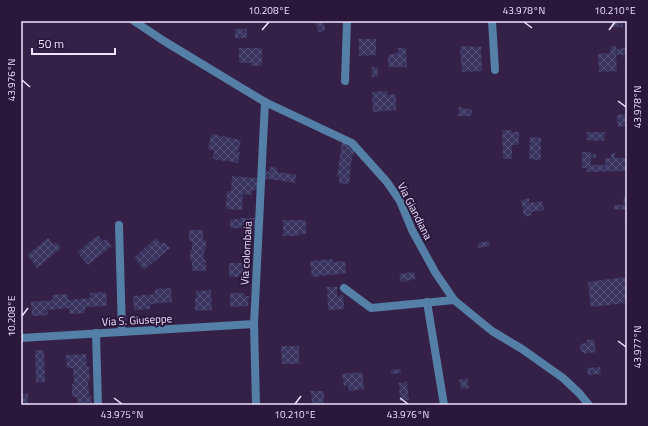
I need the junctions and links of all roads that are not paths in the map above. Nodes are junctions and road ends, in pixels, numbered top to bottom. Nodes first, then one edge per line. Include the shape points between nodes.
1 (134, 21) edge
2 (347, 21) edge
3 (492, 21) edge
4 (495, 70) dead end
5 (345, 81) dead end
6 (265, 102) junction
7 (119, 225) dead end
8 (344, 288) dead end
9 (454, 300) junction
10 (427, 302) junction
11 (254, 324) junction
12 (122, 332) junction
13 (96, 333) junction
14 (21, 338) edge
15 (98, 405) edge
16 (256, 405) edge
17 (444, 405) edge
18 (589, 405) edge

1 - 6 street, Via Giandiana
2 - 5 street
3 - 4 street
6 - 9 street, Via Giandiana via 352,143 360,151 388,182 400,201 435,272
6 - 11 street, Via colombaia
7 - 12 street
8 - 10 street via 371,308
9 - 10 street
9 - 18 street, Via Giandiana via 492,330 557,373
10 - 17 street
11 - 12 street, Via S. Giuseppe
11 - 16 street, Via colombaia
12 - 13 street, Via S. Giuseppe
13 - 14 street, Via S. Giuseppe
13 - 15 street

